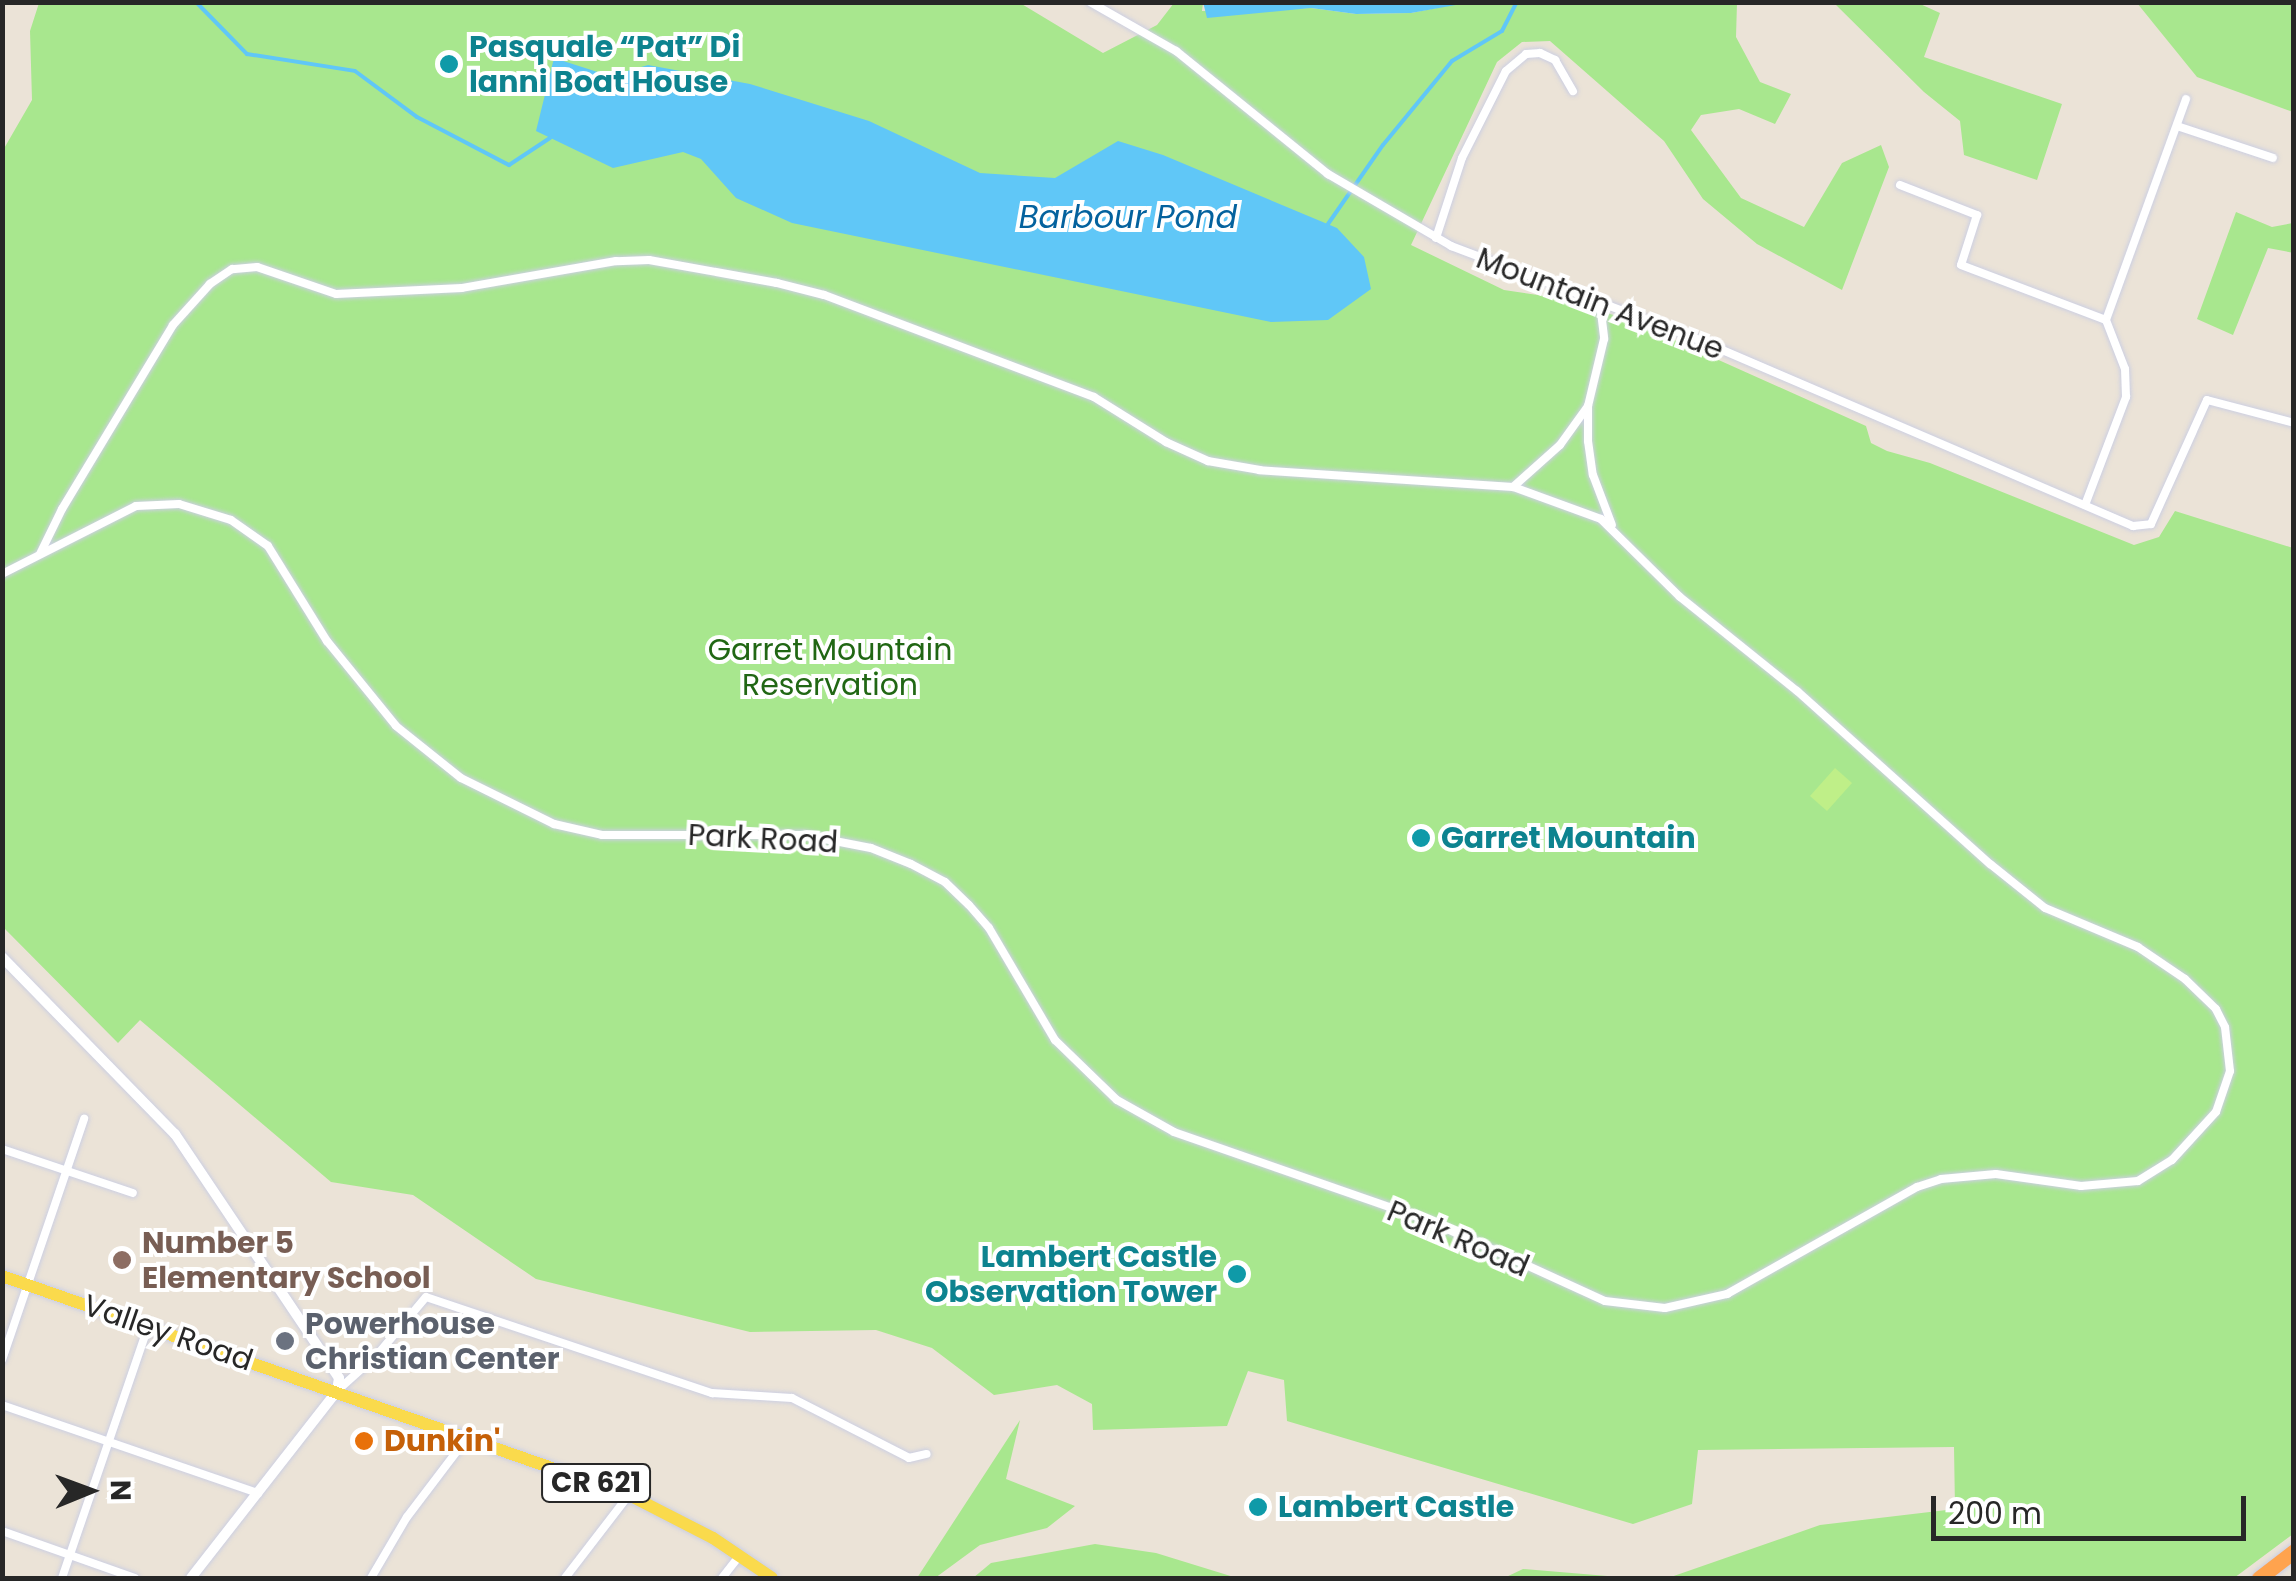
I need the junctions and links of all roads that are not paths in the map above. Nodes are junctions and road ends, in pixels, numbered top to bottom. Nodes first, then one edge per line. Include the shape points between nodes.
1 (1090, 2) edge
2 (1573, 91) dead end
3 (2186, 99) dead end
4 (2177, 126) junction
5 (2273, 158) dead end
6 (1900, 184) dead end
7 (1436, 238) junction
8 (1600, 304) junction
9 (2106, 320) junction
10 (1588, 406) junction
11 (2294, 422) edge
12 (1512, 488) junction
13 (2085, 505) junction
14 (54, 524) junction
15 (80, 533) junction
16 (1616, 534) junction
17 (40, 554) junction
18 (2, 574) edge
19 (2, 957) edge
20 (84, 1119) dead end
21 (2, 1149) edge
22 (66, 1170) junction
23 (133, 1193) dead end
24 (2, 1276) edge
25 (28, 1284) junction
26 (148, 1326) junction
27 (2, 1360) edge
28 (337, 1390) junction
29 (2, 1405) edge
30 (467, 1438) junction
31 (109, 1442) junction
32 (927, 1454) dead end
33 (258, 1493) junction
34 (629, 1496) junction
35 (2, 1531) edge
36 (2294, 1550) edge
37 (70, 1555) junction
38 (739, 1556) junction
39 (62, 1578) edge
40 (135, 1578) edge
41 (192, 1578) edge
42 (371, 1578) edge
43 (565, 1578) edge
44 (722, 1578) edge
45 (772, 1578) edge
46 (2259, 1578) edge

1 - 7 street, Mountain Avenue via 1156,37 1328,174
2 - 7 street via 1554,60 1540,53 1526,54 1506,71 1462,158
3 - 4 street
4 - 5 street
4 - 9 street
6 - 9 street via 1977,215 1961,265
7 - 8 street, Mountain Avenue
8 - 10 street, Park Road via 1604,339
8 - 13 street, Mountain Avenue
9 - 13 street via 2125,369 2126,397
10 - 12 street, Park Road via 1560,444
10 - 16 street, Park Road via 1593,475
11 - 13 street, Mountain Avenue via 2211,399 2197,412 2151,524 2133,526
12 - 14 street, Park Road via 1208,461 1094,397 824,295 736,273 616,261 462,288 336,294 257,267 232,269 210,284 172,325
12 - 16 street, Park Road via 1579,508
14 - 15 street via 64,535
14 - 17 street, Park Road
15 - 16 street, Park Road via 136,506 179,504 230,520 268,546 327,641 396,726 461,778 554,824 602,835 804,835 911,864 969,905 1055,1040 1117,1100 1174,1132 1430,1221 1605,1301 1665,1308 1728,1294 1917,1187 1941,1180 1996,1174 2113,1185 2138,1181 2172,1160 2216,1112 2230,1071 2225,1027 2205,997 2138,947 2045,908 1680,597
15 - 17 street, Park Road
17 - 18 street, Park Road
19 - 28 street via 200,1166 334,1365
20 - 22 street
21 - 22 street
22 - 23 street
22 - 25 street
24 - 25 main road, Valley Road / CR 621
25 - 26 main road, Valley Road / CR 621
25 - 27 street
26 - 28 main road, Valley Road / CR 621
26 - 31 street
28 - 30 main road, Valley Road / CR 621
28 - 32 street via 377,1356 426,1297 712,1394 792,1398 909,1458
28 - 33 street
29 - 31 street
30 - 34 main road, Valley Road / CR 621
30 - 42 street
31 - 33 street
31 - 37 street
33 - 41 street
34 - 38 main road, Valley Road / CR 621
34 - 43 street
35 - 37 street
36 - 46 highway
37 - 39 street
37 - 40 street
38 - 44 street
38 - 45 main road, Valley Road / CR 621

